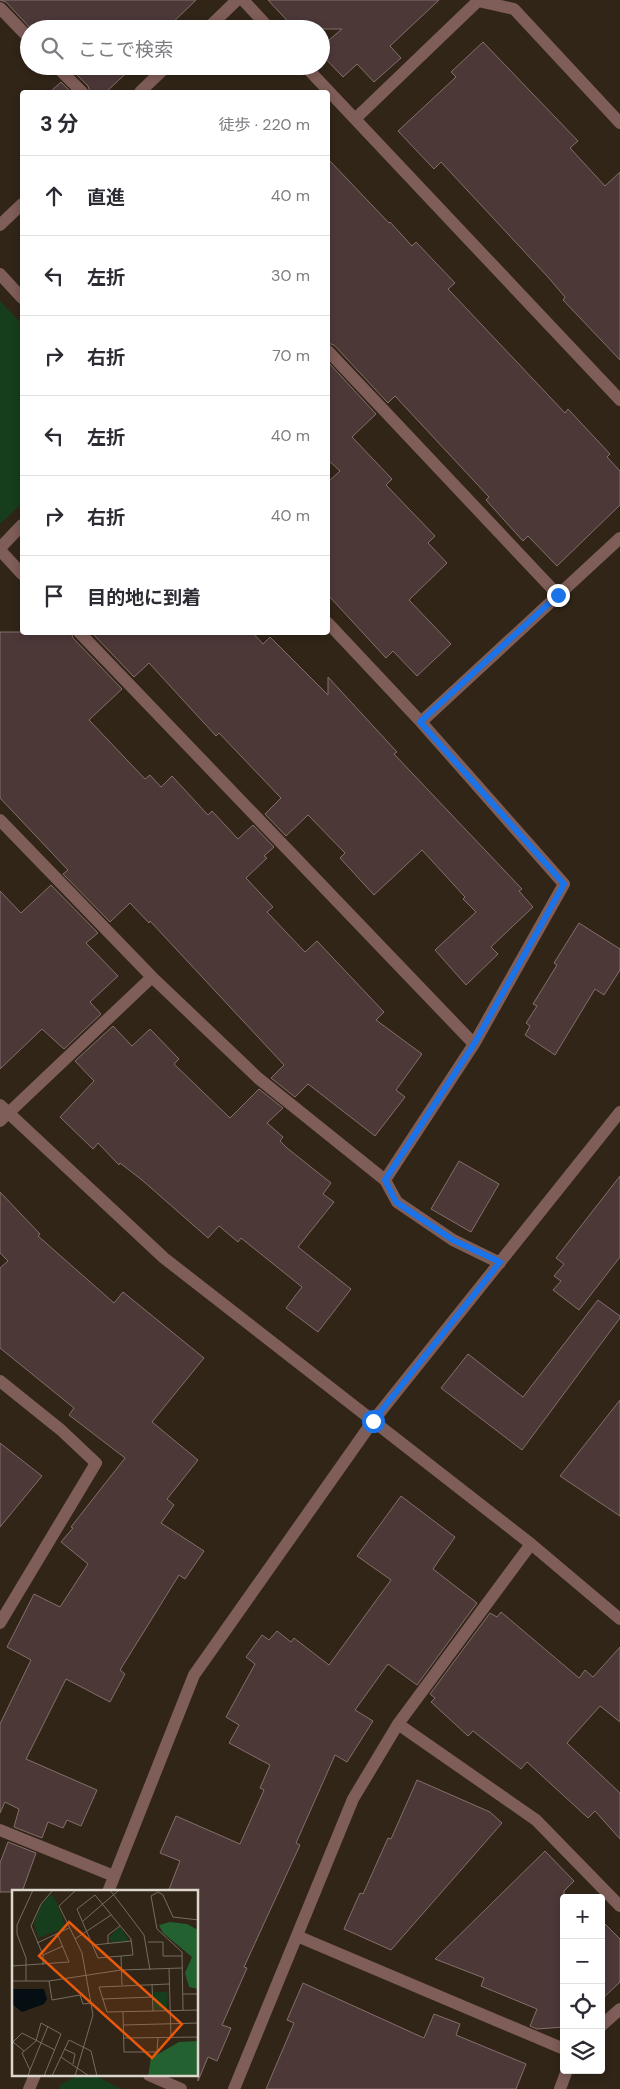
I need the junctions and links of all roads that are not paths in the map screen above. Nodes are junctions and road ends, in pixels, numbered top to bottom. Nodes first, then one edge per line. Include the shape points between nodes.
1 (237, 0) edge
2 (243, 0) edge
3 (0, 8) edge
4 (216, 20) edge
5 (262, 20) edge
6 (20, 29) edge
7 (65, 75) edge
8 (158, 75) edge
9 (314, 75) edge
10 (80, 90) edge
11 (142, 90) edge
12 (328, 90) edge
13 (330, 92) edge
14 (355, 119) junction
15 (620, 123) edge
16 (20, 206) edge
17 (0, 225) edge
18 (0, 274) edge
19 (20, 296) edge
20 (330, 353) edge
21 (620, 400) edge
22 (20, 527) edge
23 (620, 538) edge
24 (0, 549) edge
25 (20, 572) edge
26 (558, 595) junction
27 (330, 625) edge
28 (82, 635) edge
29 (420, 722) junction
30 (0, 820) edge
31 (152, 977) junction
32 (474, 1044) junction
33 (3, 1113) edge
34 (619, 1115) edge
35 (385, 1180) junction
36 (500, 1262) junction
37 (0, 1380) edge
38 (373, 1421) junction
39 (531, 1544) junction
40 (620, 1619) edge
41 (0, 1621) edge
42 (398, 1724) junction
43 (0, 1830) edge
44 (114, 1876) junction
45 (109, 1890) edge
46 (620, 1906) edge
47 (297, 1936) junction
48 (620, 2008) edge
49 (605, 2022) edge
50 (560, 2047) edge
51 (565, 2074) edge
52 (34, 2076) edge
53 (150, 2076) edge
54 (29, 2089) edge
55 (181, 2089) edge
56 (234, 2089) edge
57 (560, 2089) edge

1 - 4 street
2 - 5 street
3 - 6 street
7 - 10 street
8 - 11 street
9 - 12 street
13 - 14 street
14 - 15 street via 478,1 514,9
14 - 21 street
16 - 17 street
18 - 19 street
20 - 26 street
22 - 24 street
23 - 26 street
24 - 25 street
26 - 29 street
27 - 29 street
28 - 32 street
29 - 32 street via 564,884
30 - 31 street
31 - 33 street
31 - 35 street via 258,1078
32 - 35 street
33 - 38 street via 164,1258
34 - 36 street
35 - 36 street via 396,1202 453,1240
36 - 38 street
37 - 41 street via 96,1463
38 - 39 street
38 - 44 street via 194,1675
39 - 40 street
39 - 42 street
42 - 46 street via 536,1820
42 - 47 street via 353,1799
43 - 44 street
44 - 45 street
47 - 50 street
47 - 56 street
48 - 49 street
51 - 57 street
52 - 54 street
53 - 55 street

